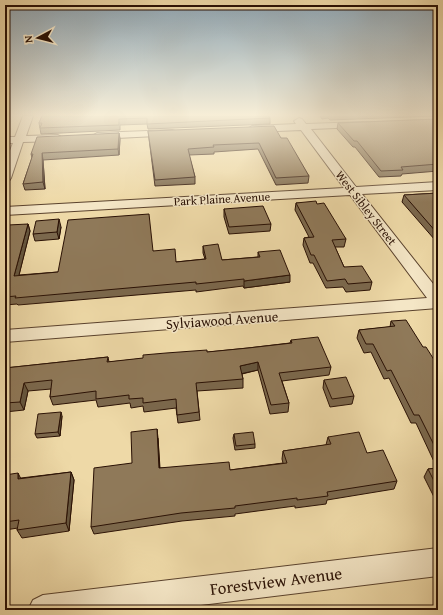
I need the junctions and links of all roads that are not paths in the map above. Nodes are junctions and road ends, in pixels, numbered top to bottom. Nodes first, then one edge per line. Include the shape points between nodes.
1 (17, 145) edge
2 (318, 145) edge
3 (5, 178) edge
4 (438, 186) edge
5 (353, 191) junction
6 (5, 211) edge
7 (438, 302) edge
8 (5, 336) edge
9 (438, 562) edge
10 (43, 610) edge

1 - 3 street
2 - 5 street, West Sibley Street
4 - 5 street, Park Plaine Avenue
5 - 6 street, Park Plaine Avenue
5 - 7 street, West Sibley Street
7 - 8 street, Sylviawood Avenue
9 - 10 street, Forestview Avenue

